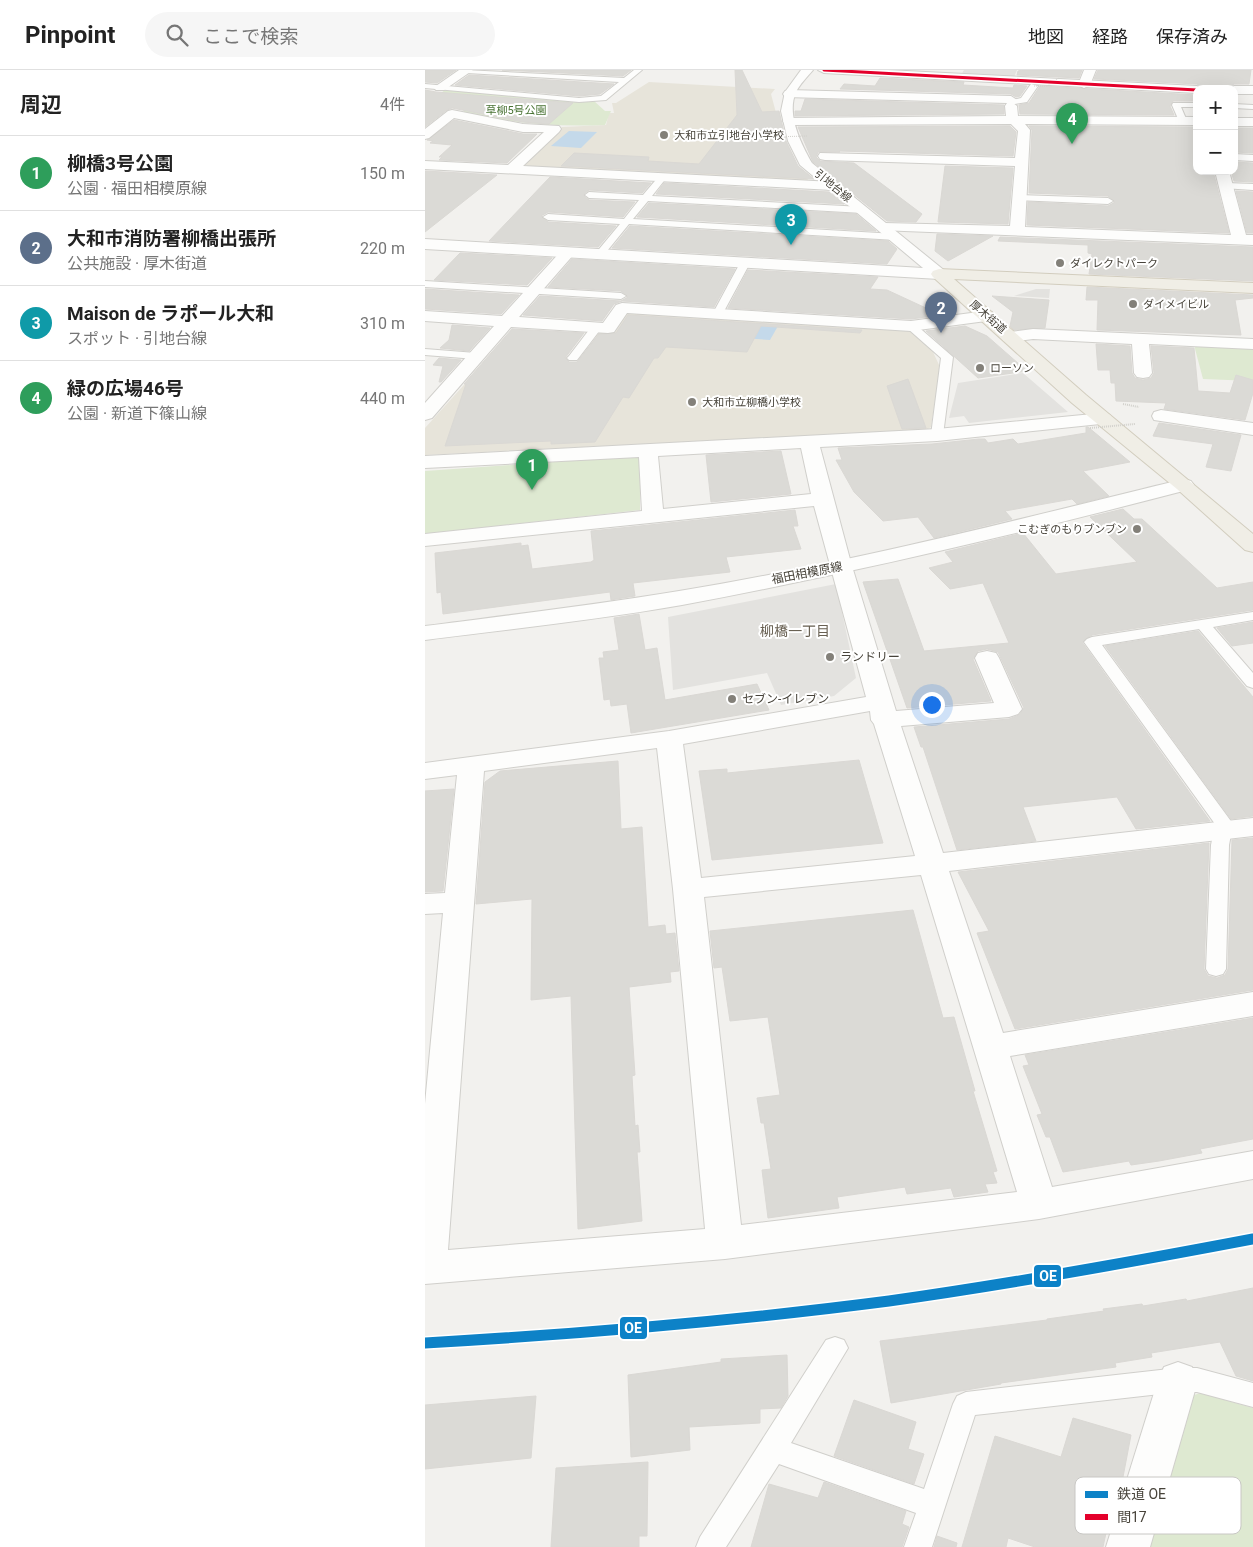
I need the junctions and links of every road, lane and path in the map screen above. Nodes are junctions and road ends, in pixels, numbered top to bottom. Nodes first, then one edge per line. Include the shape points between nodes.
1 (467, 70) edge
2 (637, 70) edge
3 (807, 70) edge
4 (824, 70) edge
5 (1089, 70) edge
6 (897, 72) edge
7 (1059, 78) dead end
8 (625, 80) junction
9 (1019, 81) junction
10 (1084, 85) junction
11 (425, 86) edge
12 (1034, 86) joint
13 (440, 88) junction
14 (1193, 90) edge
15 (1238, 90) edge
16 (1253, 90) edge
17 (789, 94) junction
18 (1011, 101) junction
19 (1193, 105) edge
20 (1238, 106) edge
21 (1253, 107) edge
22 (1015, 120) junction
23 (1183, 121) junction
24 (789, 122) junction
25 (1193, 122) edge
26 (1238, 122) edge
27 (1253, 122) edge
28 (428, 131) edge
29 (808, 136) dead end
30 (770, 137) dead end
31 (825, 156) dead end
32 (1238, 157) edge
33 (1253, 158) edge
34 (1021, 162) junction
35 (425, 165) edge
36 (512, 169) junction
37 (1224, 175) edge
38 (663, 177) junction
39 (833, 186) junction
40 (1226, 186) junction
41 (1253, 187) edge
42 (589, 195) dead end
43 (646, 198) junction
44 (1018, 198) junction
45 (1108, 201) dead end
46 (863, 210) junction
47 (548, 217) dead end
48 (627, 222) junction
49 (1017, 231) junction
50 (890, 232) junction
51 (1246, 240) edge
52 (425, 244) edge
53 (567, 252) junction
54 (600, 254) junction
55 (745, 263) junction
56 (939, 274) junction
57 (425, 284) edge
58 (1253, 288) edge
59 (533, 291) junction
60 (621, 296) dead end
61 (717, 315) junction
62 (425, 316) edge
63 (986, 316) junction
64 (506, 322) junction
65 (911, 326) junction
66 (596, 328) junction
67 (1010, 337) junction
68 (1141, 339) junction
69 (1253, 344) edge
70 (425, 352) edge
71 (477, 356) junction
72 (573, 358) dead end
73 (1143, 373) dead end
74 (425, 414) edge
75 (1161, 416) dead end
76 (1097, 424) junction
77 (1135, 424) dead end
78 (1253, 429) edge
79 (937, 435) junction
80 (809, 442) junction
81 (648, 451) junction
82 (425, 462) edge
83 (1184, 485) junction
84 (822, 499) junction
85 (653, 517) junction
86 (425, 540) edge
87 (1253, 545) edge
88 (840, 567) junction
89 (1253, 616) edge
90 (1202, 624) junction
91 (425, 633) edge
92 (987, 658) dead end
93 (1253, 683) edge
94 (881, 711) junction
95 (669, 739) junction
96 (471, 765) junction
97 (425, 771) edge
98 (1253, 827) edge
99 (1223, 831) junction
100 (932, 864) junction
101 (688, 889) junction
102 (460, 902) junction
103 (425, 904) edge
104 (1216, 969) dead end
105 (1253, 1004) edge
106 (992, 1047) junction
107 (1253, 1165) edge
108 (1039, 1204) junction
109 (725, 1243) junction
110 (427, 1268) edge
111 (835, 1348) dead end
112 (1178, 1380) junction
113 (1253, 1396) edge
114 (773, 1449) junction
115 (1149, 1477) edge
116 (932, 1505) junction
117 (1132, 1534) edge
118 (710, 1547) edge
119 (918, 1547) edge
120 (1128, 1547) edge

1 - 8 lane
1 - 13 street
2 - 8 lane
3 - 17 street
4 - 6 street
5 - 10 street
6 - 9 street
7 - 12 path, bridge via 1047,86
8 - 13 lane via 603,98 579,100
9 - 10 street
9 - 18 street
10 - 14 street
11 - 13 lane
12 - 18 lane via 1024,100
15 - 16 street
17 - 18 street
17 - 24 street, 引地台線 via 786,109
18 - 22 street via 1012,118
19 - 23 lane via 1176,105
20 - 21 lane
22 - 23 street
22 - 24 street
22 - 34 street via 1024,130
23 - 25 street
24 - 39 street, 引地台線 via 807,165
26 - 27 street
28 - 36 street via 452,114 523,128 555,129
29 - 30 path, bridge
31 - 34 street
32 - 33 lane
34 - 44 street
35 - 36 street
36 - 38 street
37 - 40 street
38 - 39 street
38 - 43 lane
39 - 46 street, 引地台線
40 - 41 lane
40 - 51 street
42 - 43 lane
43 - 46 lane
43 - 48 lane
44 - 45 lane
44 - 49 street
46 - 50 street, 引地台線
47 - 48 lane
48 - 50 lane
48 - 54 lane
49 - 50 street
49 - 51 street
50 - 56 street, 引地台線
52 - 53 street
53 - 54 street
53 - 59 street
54 - 55 street
55 - 56 street
55 - 61 lane
56 - 58 main road
56 - 63 main road, 厚木街道
57 - 59 lane
59 - 60 lane
59 - 64 street
61 - 65 street
61 - 66 street via 622,308 608,328
62 - 64 street
63 - 65 street
63 - 67 main road, 厚木街道
64 - 66 street
64 - 71 street
65 - 79 lane via 947,357
66 - 72 lane
67 - 68 street via 1033,334
67 - 76 main road, 厚木街道
68 - 69 street
68 - 73 street
70 - 71 lane
71 - 74 street
75 - 78 street
76 - 77 path, bridge
76 - 79 street
76 - 83 main road, 厚木街道
79 - 80 street
80 - 81 street
80 - 84 street
81 - 82 street
81 - 85 street
83 - 87 main road, 厚木街道
83 - 88 street, 福田相模原線 via 1036,523
84 - 85 street
84 - 88 street
85 - 86 street
88 - 91 street, 福田相模原線 via 680,598
88 - 94 street
89 - 90 lane
90 - 93 lane
90 - 99 lane via 1092,642 1223,824
92 - 94 street via 1009,709
94 - 95 street
94 - 100 street
95 - 96 street
95 - 101 street
96 - 97 street
96 - 102 street
98 - 99 street
99 - 100 street
99 - 104 lane
100 - 101 street
100 - 106 street
101 - 109 street
102 - 103 street
102 - 110 street
105 - 106 street
106 - 108 street
107 - 108 street
108 - 109 street
109 - 110 street
111 - 114 lane
112 - 113 lane via 1197,1380
112 - 115 street
112 - 116 lane via 965,1404
114 - 116 lane
114 - 118 lane
116 - 119 lane
117 - 120 street

